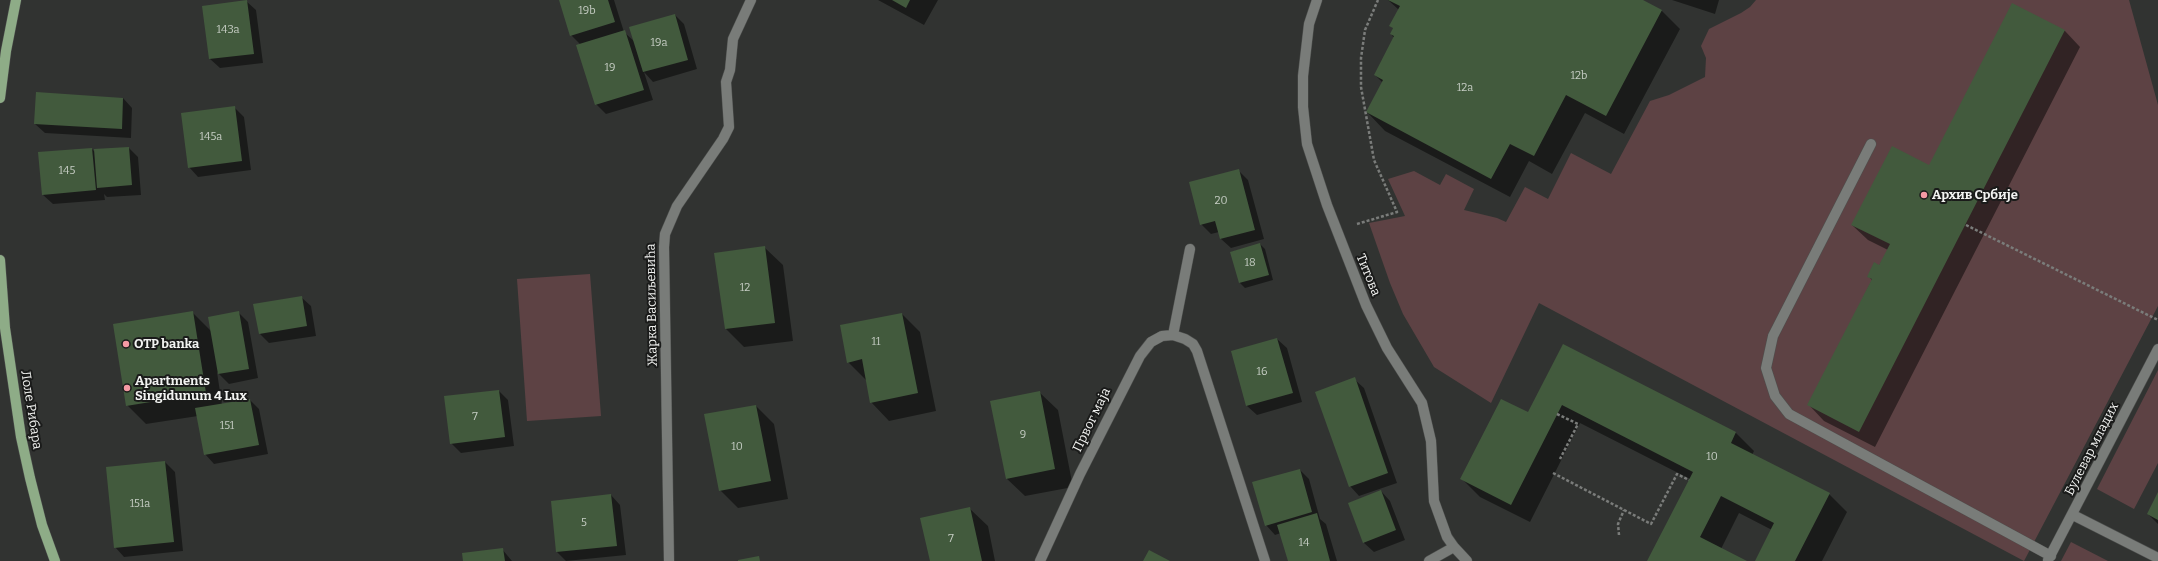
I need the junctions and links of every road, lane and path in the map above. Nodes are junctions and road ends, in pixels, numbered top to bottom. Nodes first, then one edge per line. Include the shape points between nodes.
1 (16, 0) edge
2 (751, 0) edge
3 (1317, 0) edge
4 (1378, 0) edge
5 (0, 98) edge
6 (1871, 144) dead end
7 (1966, 224) dead end
8 (1353, 225) dead end
9 (1190, 249) dead end
10 (0, 260) edge
11 (2158, 320) edge
12 (1173, 335) junction
13 (2158, 349) edge
14 (1557, 414) dead end
15 (1560, 459) dead end
16 (1553, 473) dead end
17 (1689, 480) dead end
18 (1624, 510) junction
19 (2073, 515) junction
20 (1619, 535) dead end
21 (1454, 547) junction
22 (2049, 558) edge
23 (2158, 558) edge
24 (55, 561) edge
25 (669, 561) edge
26 (1040, 561) edge
27 (1265, 561) edge
28 (1429, 561) edge
29 (1466, 561) edge

1 - 5 main road
2 - 25 street, Жарка Васиљевића via 733,38 730,70 726,82 729,127 677,206 665,234
3 - 21 street, Титова via 1309,24 1303,76 1307,144 1327,205 1366,305 1387,348 1422,404 1431,441 1434,501 1442,525
4 - 8 path via 1365,30 1361,58 1361,87 1374,160 1398,212
6 - 22 street via 1773,336 1766,368 1775,396 1790,414
7 - 11 path
9 - 12 street
10 - 24 main road, Лоле Рибара via 6,328 21,437 35,498
12 - 26 street, Првог маја via 1162,336 1151,342 1140,356
12 - 27 street via 1193,344 1197,351
13 - 19 street, Булевар младих
14 - 15 path via 1578,424
16 - 18 path
17 - 18 path via 1677,474 1651,524
18 - 20 path via 1618,524
19 - 22 street, Булевар младих
19 - 23 street
21 - 28 street
21 - 29 street, Титова

